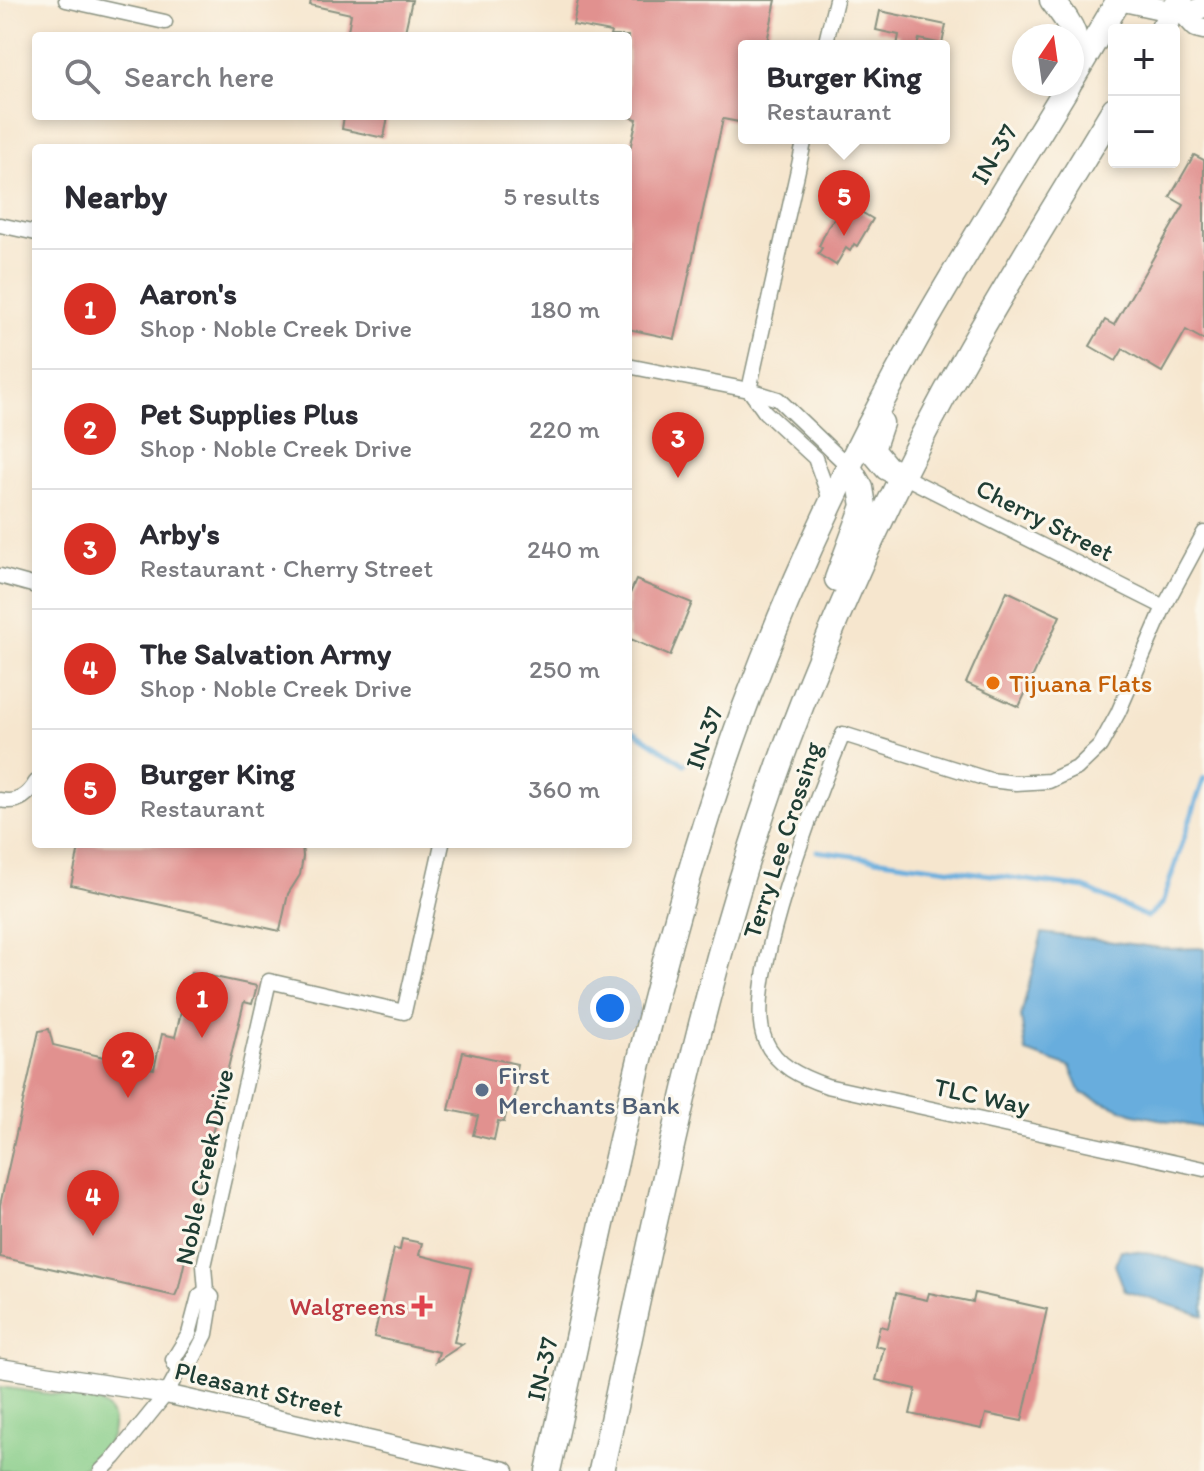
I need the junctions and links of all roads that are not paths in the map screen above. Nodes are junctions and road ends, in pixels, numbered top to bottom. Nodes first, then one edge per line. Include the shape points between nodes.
1 (66, 0) edge
2 (836, 0) edge
3 (1052, 0) edge
4 (1119, 0) edge
5 (1180, 13) edge
6 (165, 22) dead end
7 (1069, 24) edge
8 (1204, 29) edge
9 (826, 40) edge
10 (1084, 59) edge
11 (1062, 96) edge
12 (1108, 119) edge
13 (804, 144) edge
14 (0, 225) edge
15 (32, 232) edge
16 (922, 328) junction
17 (632, 367) edge
18 (749, 390) junction
19 (848, 466) junction
20 (903, 476) junction
21 (831, 502) junction
22 (1204, 533) edge
23 (0, 576) edge
24 (32, 585) edge
25 (1164, 607) junction
26 (831, 633) junction
27 (32, 788) edge
28 (7, 801) edge
29 (441, 848) edge
30 (765, 1041) joint
31 (1204, 1169) edge
32 (0, 1368) edge
33 (166, 1394) junction
34 (101, 1471) edge
35 (505, 1471) edge
36 (548, 1471) edge
37 (601, 1471) edge

1 - 6 street
2 - 9 street
3 - 7 highway
4 - 5 main road
4 - 10 highway, IN-37
5 - 8 main road
11 - 16 highway, IN-37
12 - 20 highway via 970,350
13 - 18 street
14 - 15 street
16 - 19 highway, IN-37
16 - 20 highway via 872,450 887,468
17 - 18 street
18 - 19 street via 778,399
18 - 21 street via 815,458
19 - 21 highway, IN-37
19 - 26 highway via 864,506 836,583
20 - 25 street, Cherry Street
20 - 26 highway
21 - 36 highway, IN-37 via 746,704 677,912
22 - 25 street, Terry Lee Crossing
23 - 24 street
25 - 30 street, Terry Lee Crossing via 1100,746 1077,768 1049,781 990,780 843,734 807,824 770,948 759,1008
26 - 37 highway via 770,790 713,975
27 - 28 street
29 - 33 street, Noble Creek Drive via 404,1012 269,981 204,1266 206,1291 212,1297 206,1334 189,1367 178,1372
30 - 31 street, TLC Way via 782,1064 827,1086
32 - 33 street, Pleasant Street
33 - 34 street, Noble Creek Drive
33 - 35 street, Pleasant Street

